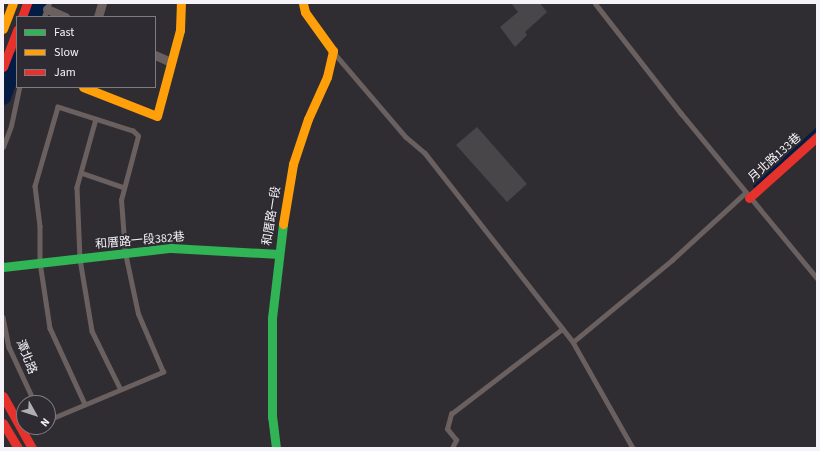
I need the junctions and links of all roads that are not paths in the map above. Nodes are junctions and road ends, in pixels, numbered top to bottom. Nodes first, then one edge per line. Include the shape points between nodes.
1 (13, 3) edge
2 (27, 3) edge
3 (102, 3) edge
4 (181, 3) edge
5 (303, 3) edge
6 (595, 3) edge
7 (47, 10) edge
8 (22, 16) edge
9 (62, 16) edge
10 (98, 16) edge
11 (3, 29) edge
12 (16, 33) edge
13 (333, 51) junction
14 (156, 55) edge
15 (171, 62) junction
16 (3, 67) edge
17 (19, 88) edge
18 (86, 88) edge
19 (96, 119) junction
20 (817, 137) edge
21 (3, 147) edge
22 (82, 173) junction
23 (122, 187) junction
24 (747, 195) junction
25 (125, 253) junction
26 (278, 254) junction
27 (80, 259) junction
28 (40, 262) junction
29 (3, 267) edge
30 (817, 278) edge
31 (3, 317) edge
32 (562, 329) junction
33 (573, 342) junction
34 (120, 388) junction
35 (31, 395) edge
36 (3, 396) edge
37 (86, 404) junction
38 (56, 417) edge
39 (3, 423) edge
40 (18, 448) edge
41 (32, 448) edge
42 (276, 448) edge
43 (452, 448) edge
44 (633, 448) edge

1 - 11 street
2 - 8 street
3 - 10 street
4 - 15 street via 180,30
5 - 13 street via 305,12
6 - 24 lane
7 - 9 street
12 - 16 street
13 - 26 street, 和厝路一段 via 327,77 308,119 293,164
13 - 32 lane via 406,137 425,153
14 - 15 street
15 - 18 street via 157,116
17 - 21 lane
19 - 22 lane
19 - 23 lane via 133,131 138,136
19 - 28 lane via 58,106 35,186 40,226
20 - 24 street, 月北路133巷
22 - 23 lane
22 - 27 lane via 78,187
23 - 25 lane
24 - 30 lane
24 - 33 lane
25 - 26 street, 和厝路一段382巷 via 171,248
25 - 27 street, 和厝路一段382巷
25 - 34 lane via 138,314 163,372
26 - 42 street, 和厝路一段 via 272,318 272,417
27 - 28 street, 和厝路一段382巷
27 - 34 lane via 92,331
28 - 29 street, 和厝路一段382巷
28 - 37 lane via 50,328
31 - 35 lane, 潭北路 via 10,347
32 - 33 lane
32 - 43 lane via 451,414 447,429 456,440
33 - 44 lane
34 - 37 lane
36 - 41 street
37 - 38 lane
39 - 40 street

